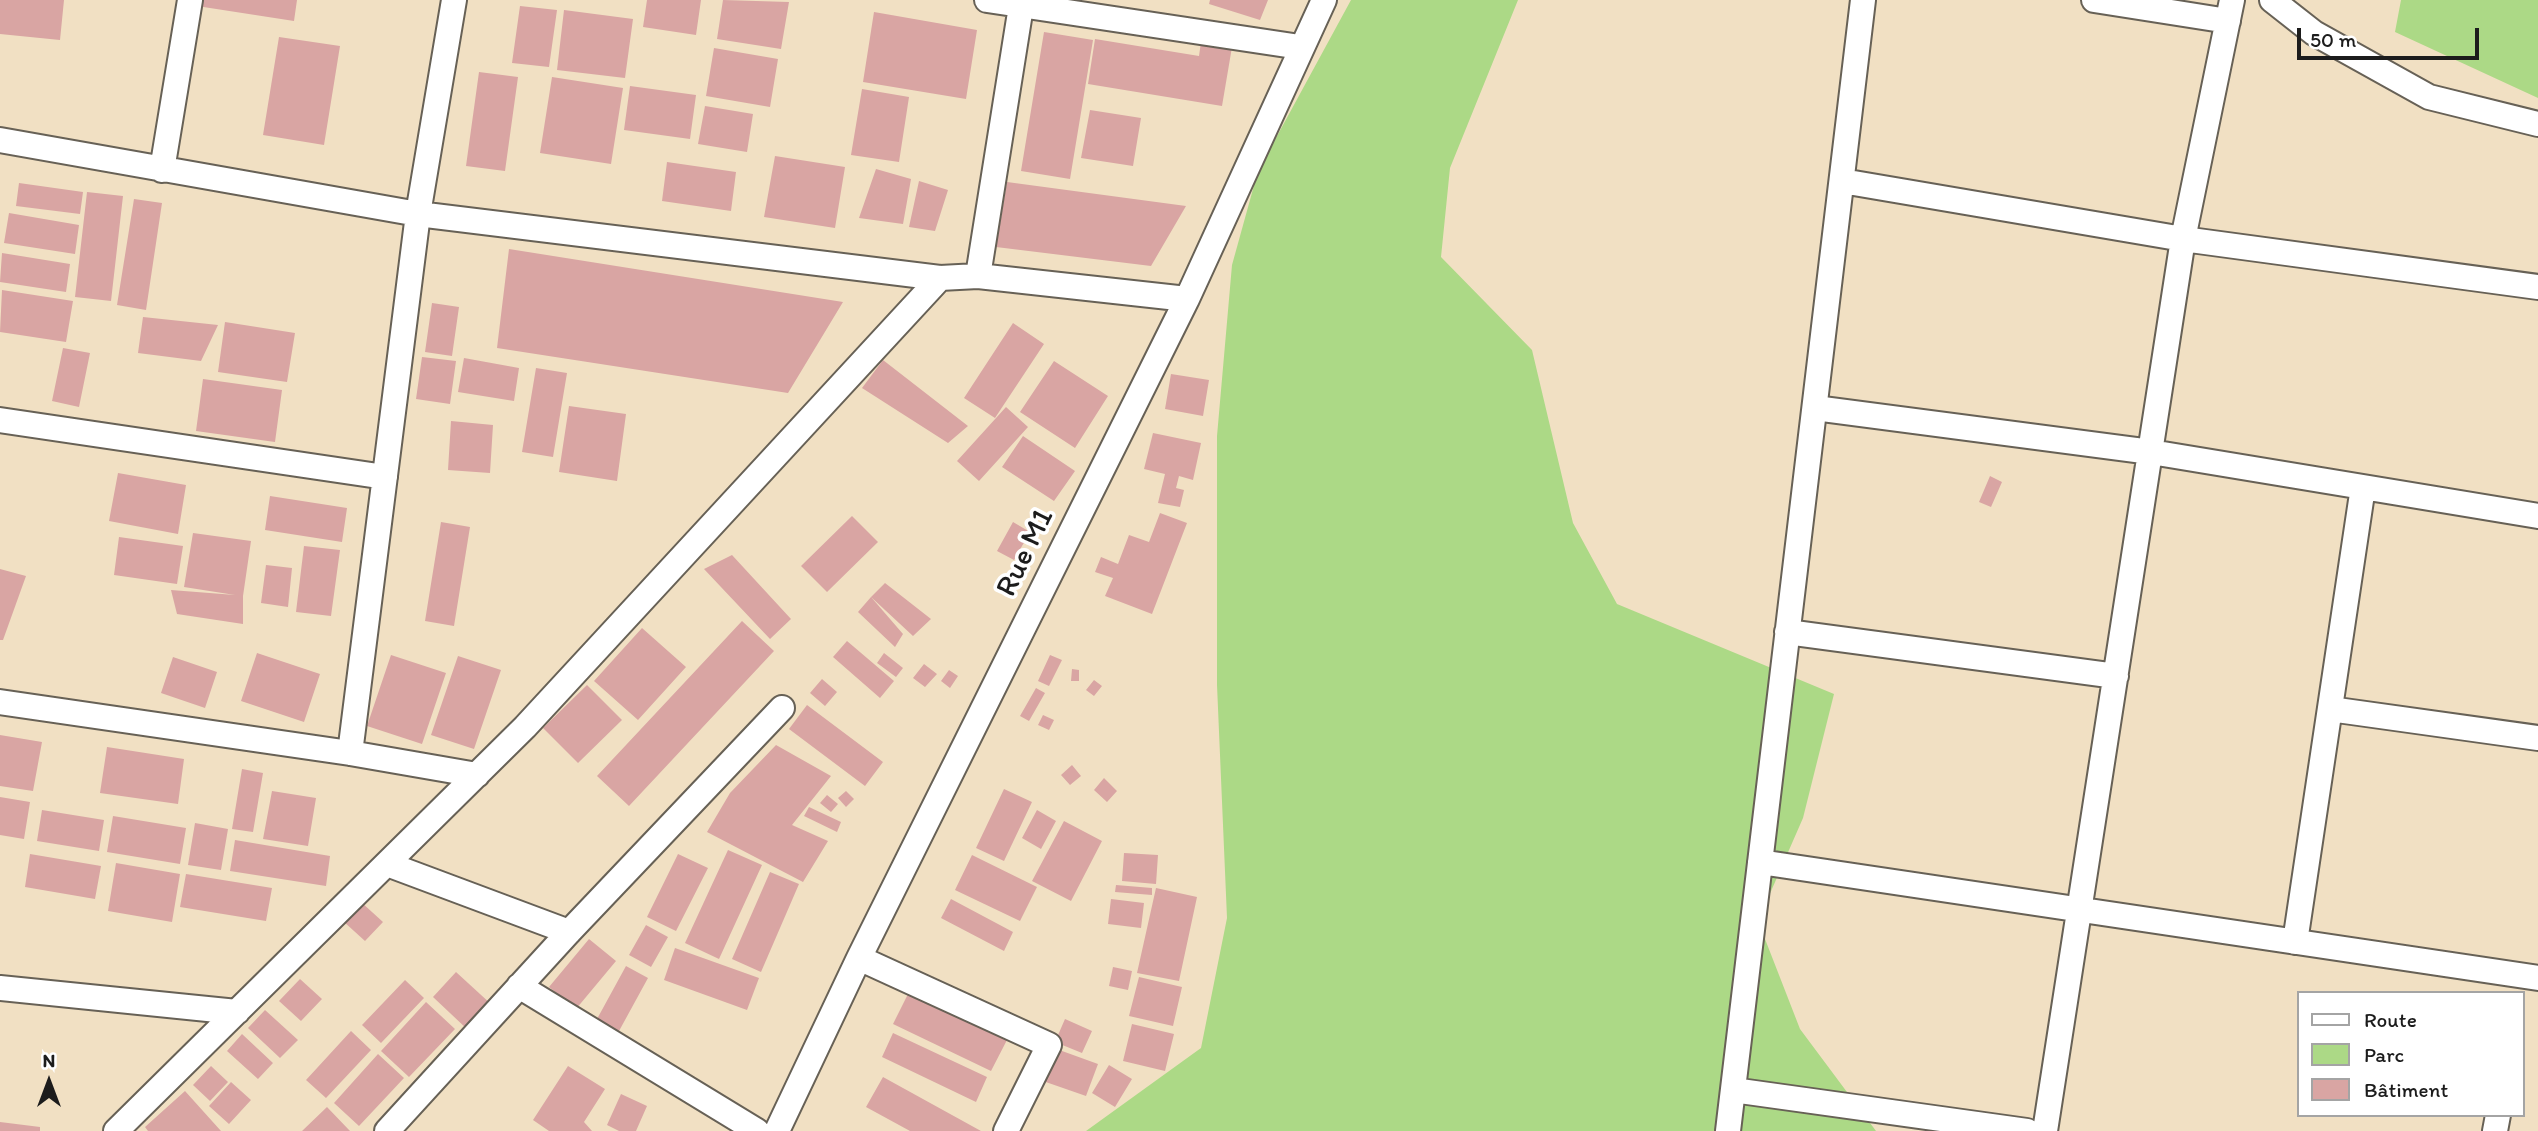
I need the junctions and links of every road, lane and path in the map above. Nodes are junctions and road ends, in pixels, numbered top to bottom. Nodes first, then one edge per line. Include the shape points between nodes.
1 (190, 0) edge
2 (454, 0) edge
3 (987, 0) edge
4 (1324, 0) edge
5 (1863, 0) edge
6 (2094, 0) edge
7 (2272, 0) edge
8 (1021, 3) edge
9 (2230, 11) edge
10 (1300, 47) junction
11 (2538, 124) edge
12 (0, 140) edge
13 (162, 170) junction
14 (1842, 181) junction
15 (418, 214) junction
16 (2183, 239) junction
17 (978, 276) junction
18 (940, 278) junction
19 (2538, 287) edge
20 (1187, 299) junction
21 (1815, 408) junction
22 (0, 420) edge
23 (2151, 452) junction
24 (385, 477) junction
25 (2363, 487) junction
26 (2538, 516) edge
27 (1787, 632) junction
28 (2116, 677) junction
29 (0, 702) edge
30 (782, 708) dead end
31 (2330, 709) junction
32 (2538, 738) edge
33 (350, 752) junction
34 (477, 775) junction
35 (1760, 862) junction
36 (387, 864) junction
37 (2079, 911) junction
38 (569, 932) junction
39 (2295, 942) junction
40 (859, 958) junction
41 (2525, 982) edge
42 (519, 986) junction
43 (0, 988) edge
44 (237, 1012) junction
45 (1733, 1090) junction
46 (116, 1131) edge
47 (387, 1131) edge
48 (758, 1131) edge
49 (777, 1131) edge
50 (1006, 1131) edge
51 (1728, 1131) edge
52 (2027, 1131) edge
53 (2045, 1131) edge

1 - 13 street
2 - 15 street
3 - 8 street
4 - 10 street, Rue M1
5 - 14 street
6 - 9 street
7 - 11 street via 2314,33 2430,97
8 - 10 street
8 - 17 street
9 - 16 street
10 - 20 street, Rue M1
12 - 13 street
13 - 15 street
14 - 16 street
14 - 21 street
15 - 18 street
15 - 24 street
16 - 19 street
16 - 23 street
17 - 18 street
17 - 20 street
18 - 34 street
20 - 40 street, Rue M1
21 - 23 street
21 - 27 street
22 - 24 street
23 - 25 street
23 - 28 street
24 - 33 street
25 - 26 street
25 - 31 street
27 - 28 street
27 - 35 street
28 - 37 street
29 - 33 street
30 - 38 street
31 - 32 street
31 - 39 street
33 - 34 street
34 - 36 street
35 - 37 street
35 - 45 street
36 - 38 street
36 - 44 street
37 - 39 street
37 - 53 street
38 - 42 street
39 - 41 street
40 - 49 street, Rue M1
40 - 50 street via 1049,1045
42 - 47 street
42 - 48 street
43 - 44 street
44 - 46 street
45 - 51 street
45 - 52 street

